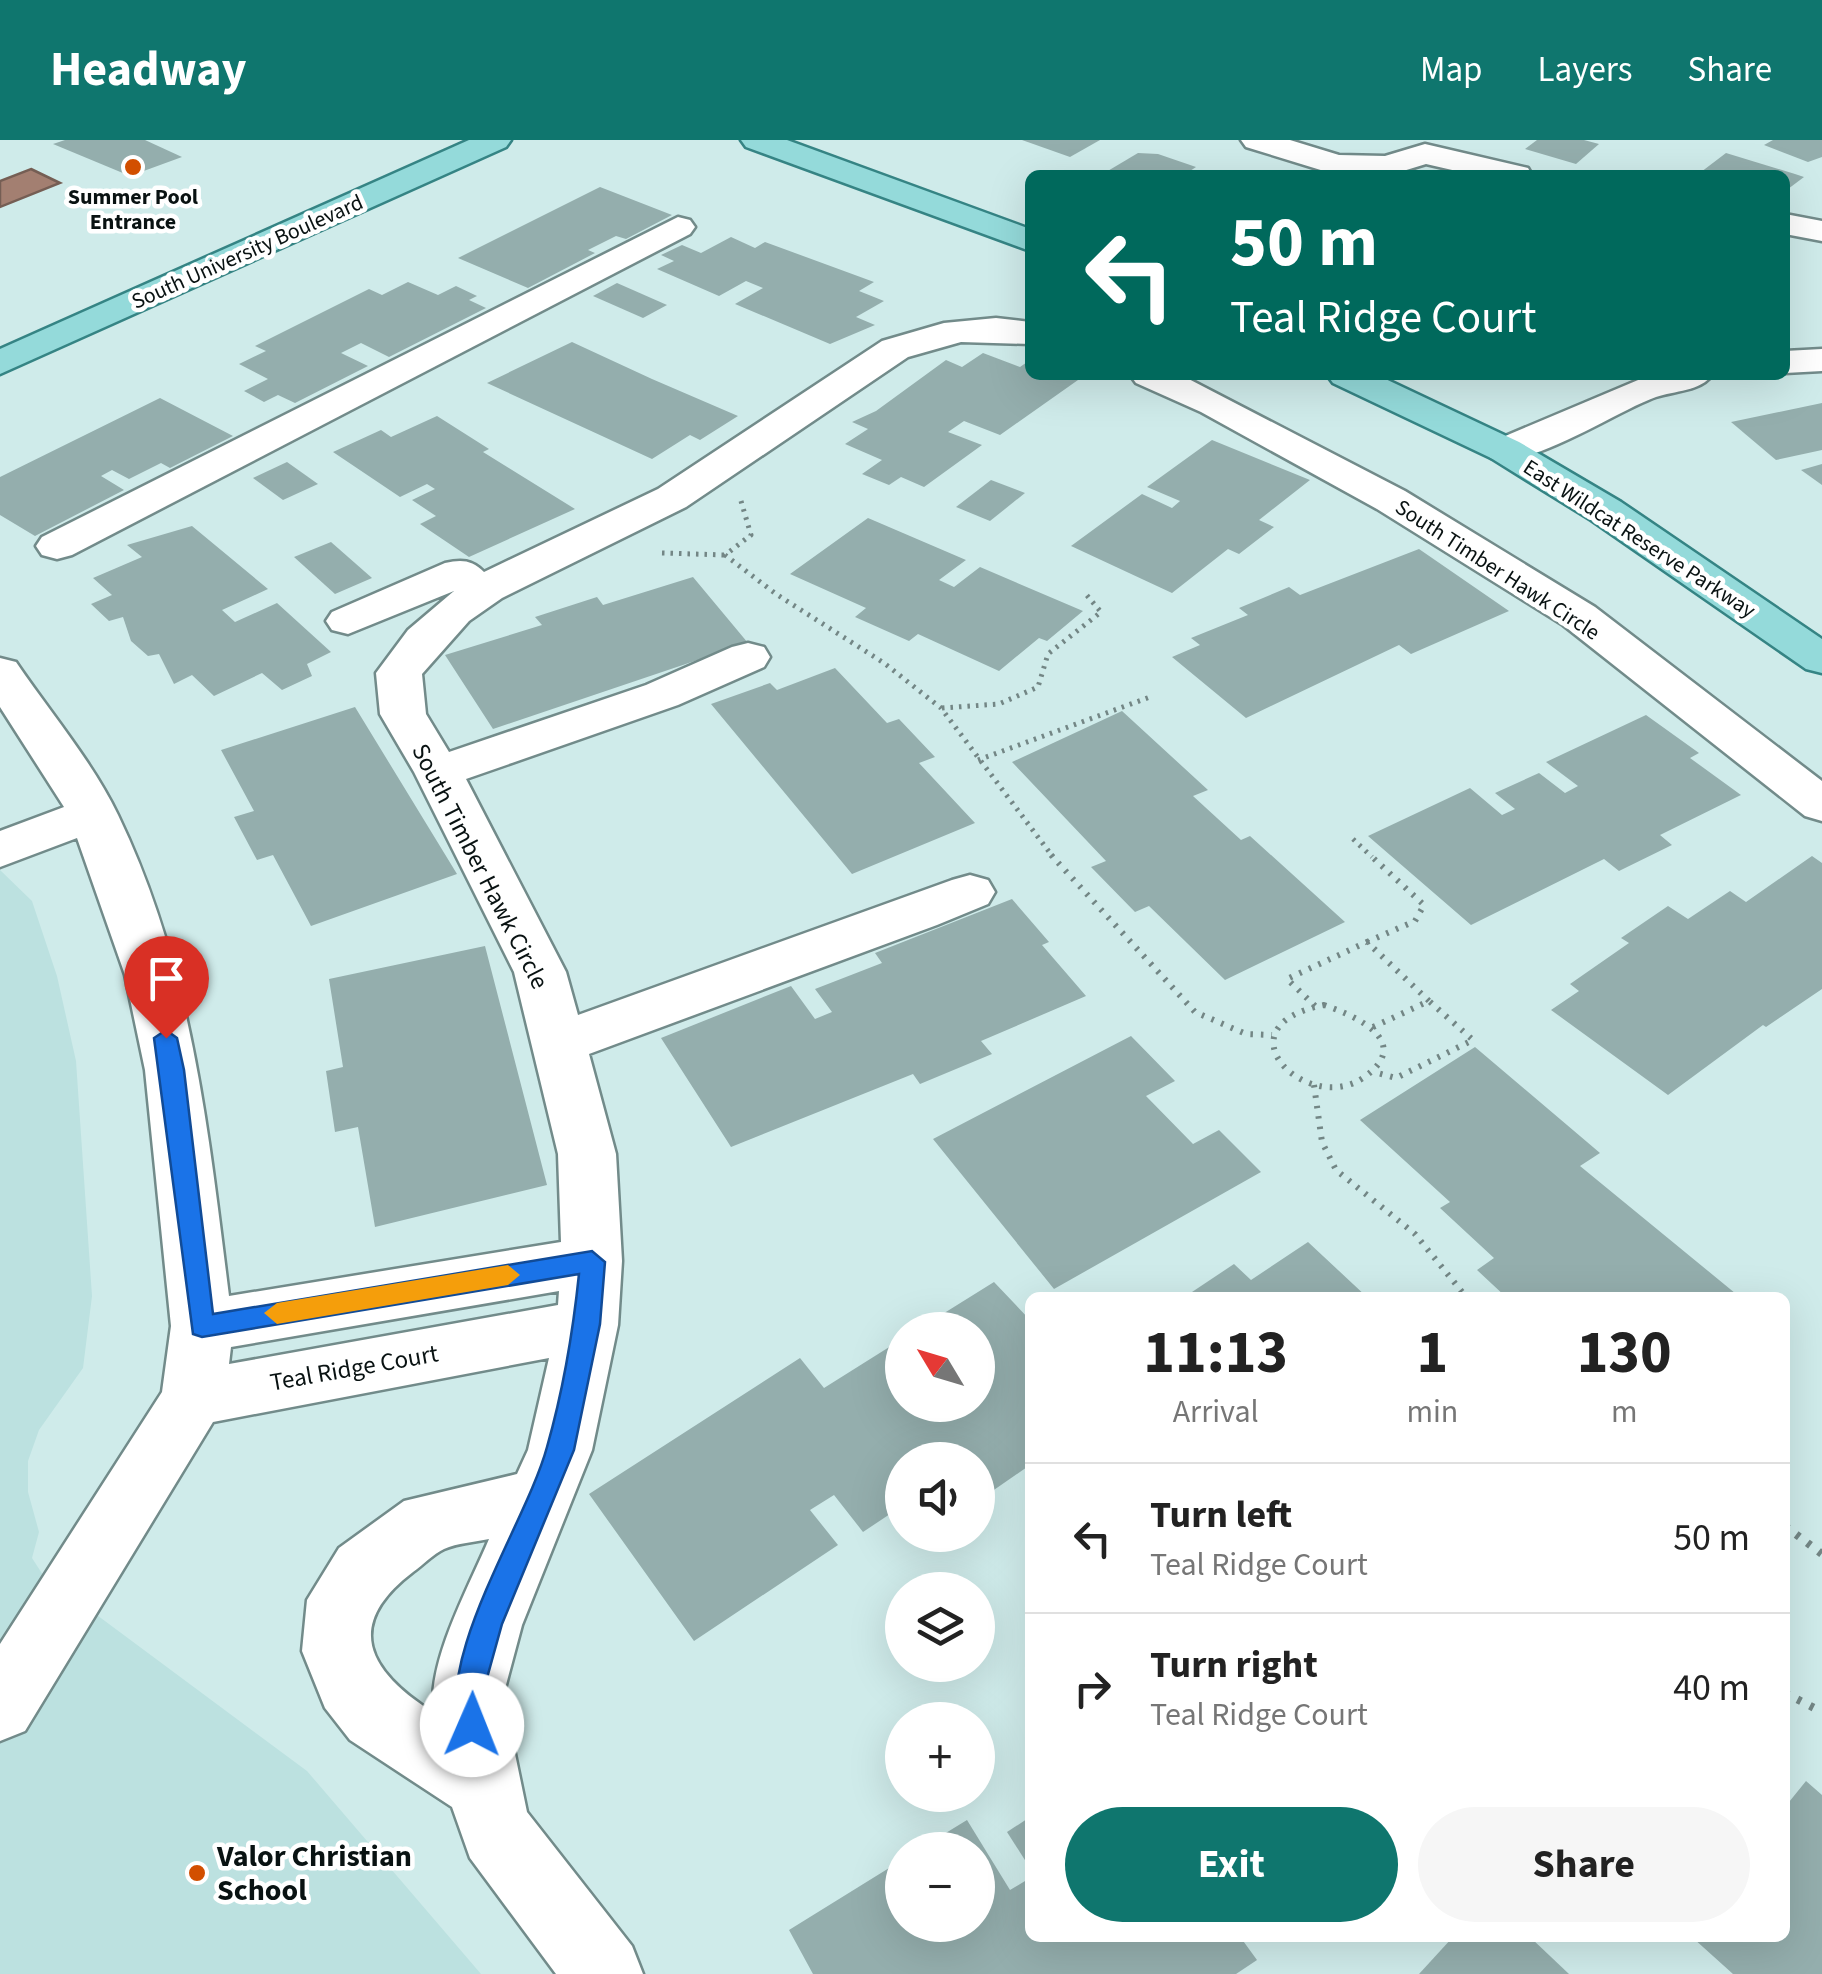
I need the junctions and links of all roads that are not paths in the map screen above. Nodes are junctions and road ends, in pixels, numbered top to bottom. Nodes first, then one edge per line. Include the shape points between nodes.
1 (496, 140) edge
2 (757, 140) edge
3 (1257, 140) edge
4 (1435, 147) edge
5 (1502, 170) edge
6 (1790, 225) edge
7 (678, 227) dead end
8 (1822, 230) edge
9 (1025, 239) edge
10 (1025, 333) edge
11 (1822, 360) edge
12 (0, 362) edge
13 (1790, 362) edge
14 (1160, 380) edge
15 (1357, 380) edge
16 (1674, 380) edge
17 (1504, 450) junction
18 (57, 546) dead end
19 (478, 590) junction
20 (348, 621) dead end
21 (748, 657) dead end
22 (1822, 659) edge
23 (0, 672) edge
24 (438, 772) junction
25 (1822, 804) edge
26 (94, 814) junction
27 (0, 850) edge
28 (970, 892) dead end
29 (561, 1043) junction
30 (592, 1262) junction
31 (587, 1324) junction
32 (202, 1326) junction
33 (192, 1398) junction
34 (541, 1498) junction
35 (0, 1707) edge
36 (482, 1784) junction
37 (604, 1974) edge

1 - 12 main road, South University Boulevard
2 - 9 main road
3 - 4 street via 1337,165 1387,166
4 - 5 street
6 - 8 street
7 - 18 street
10 - 19 street, South Timber Hawk Circle via 969,329 895,349 670,499
11 - 13 street
14 - 25 street, South Timber Hawk Circle via 1391,500 1579,616
15 - 17 main road, East Wildcat Reserve Parkway
16 - 17 street
17 - 22 main road, East Wildcat Reserve Parkway via 1606,511
19 - 20 street via 460,572
19 - 24 street, South Timber Hawk Circle via 433,626 399,673 404,714
21 - 24 street via 662,695
23 - 26 street
24 - 29 street, South Timber Hawk Circle via 540,972
26 - 27 street
26 - 32 street via 150,975 173,1070
28 - 29 street
29 - 30 street, South Timber Hawk Circle via 588,1154
30 - 31 street, South Timber Hawk Circle
30 - 32 street
31 - 33 street, Teal Ridge Court
31 - 34 street, South Timber Hawk Circle via 560,1450
32 - 33 street
33 - 35 street
34 - 36 street, South Timber Hawk Circle via 488,1624 467,1696
34 - 36 street via 428,1522 362,1570 341,1600 337,1651 350,1684 375,1716
36 - 37 street, South Timber Hawk Circle via 496,1832

